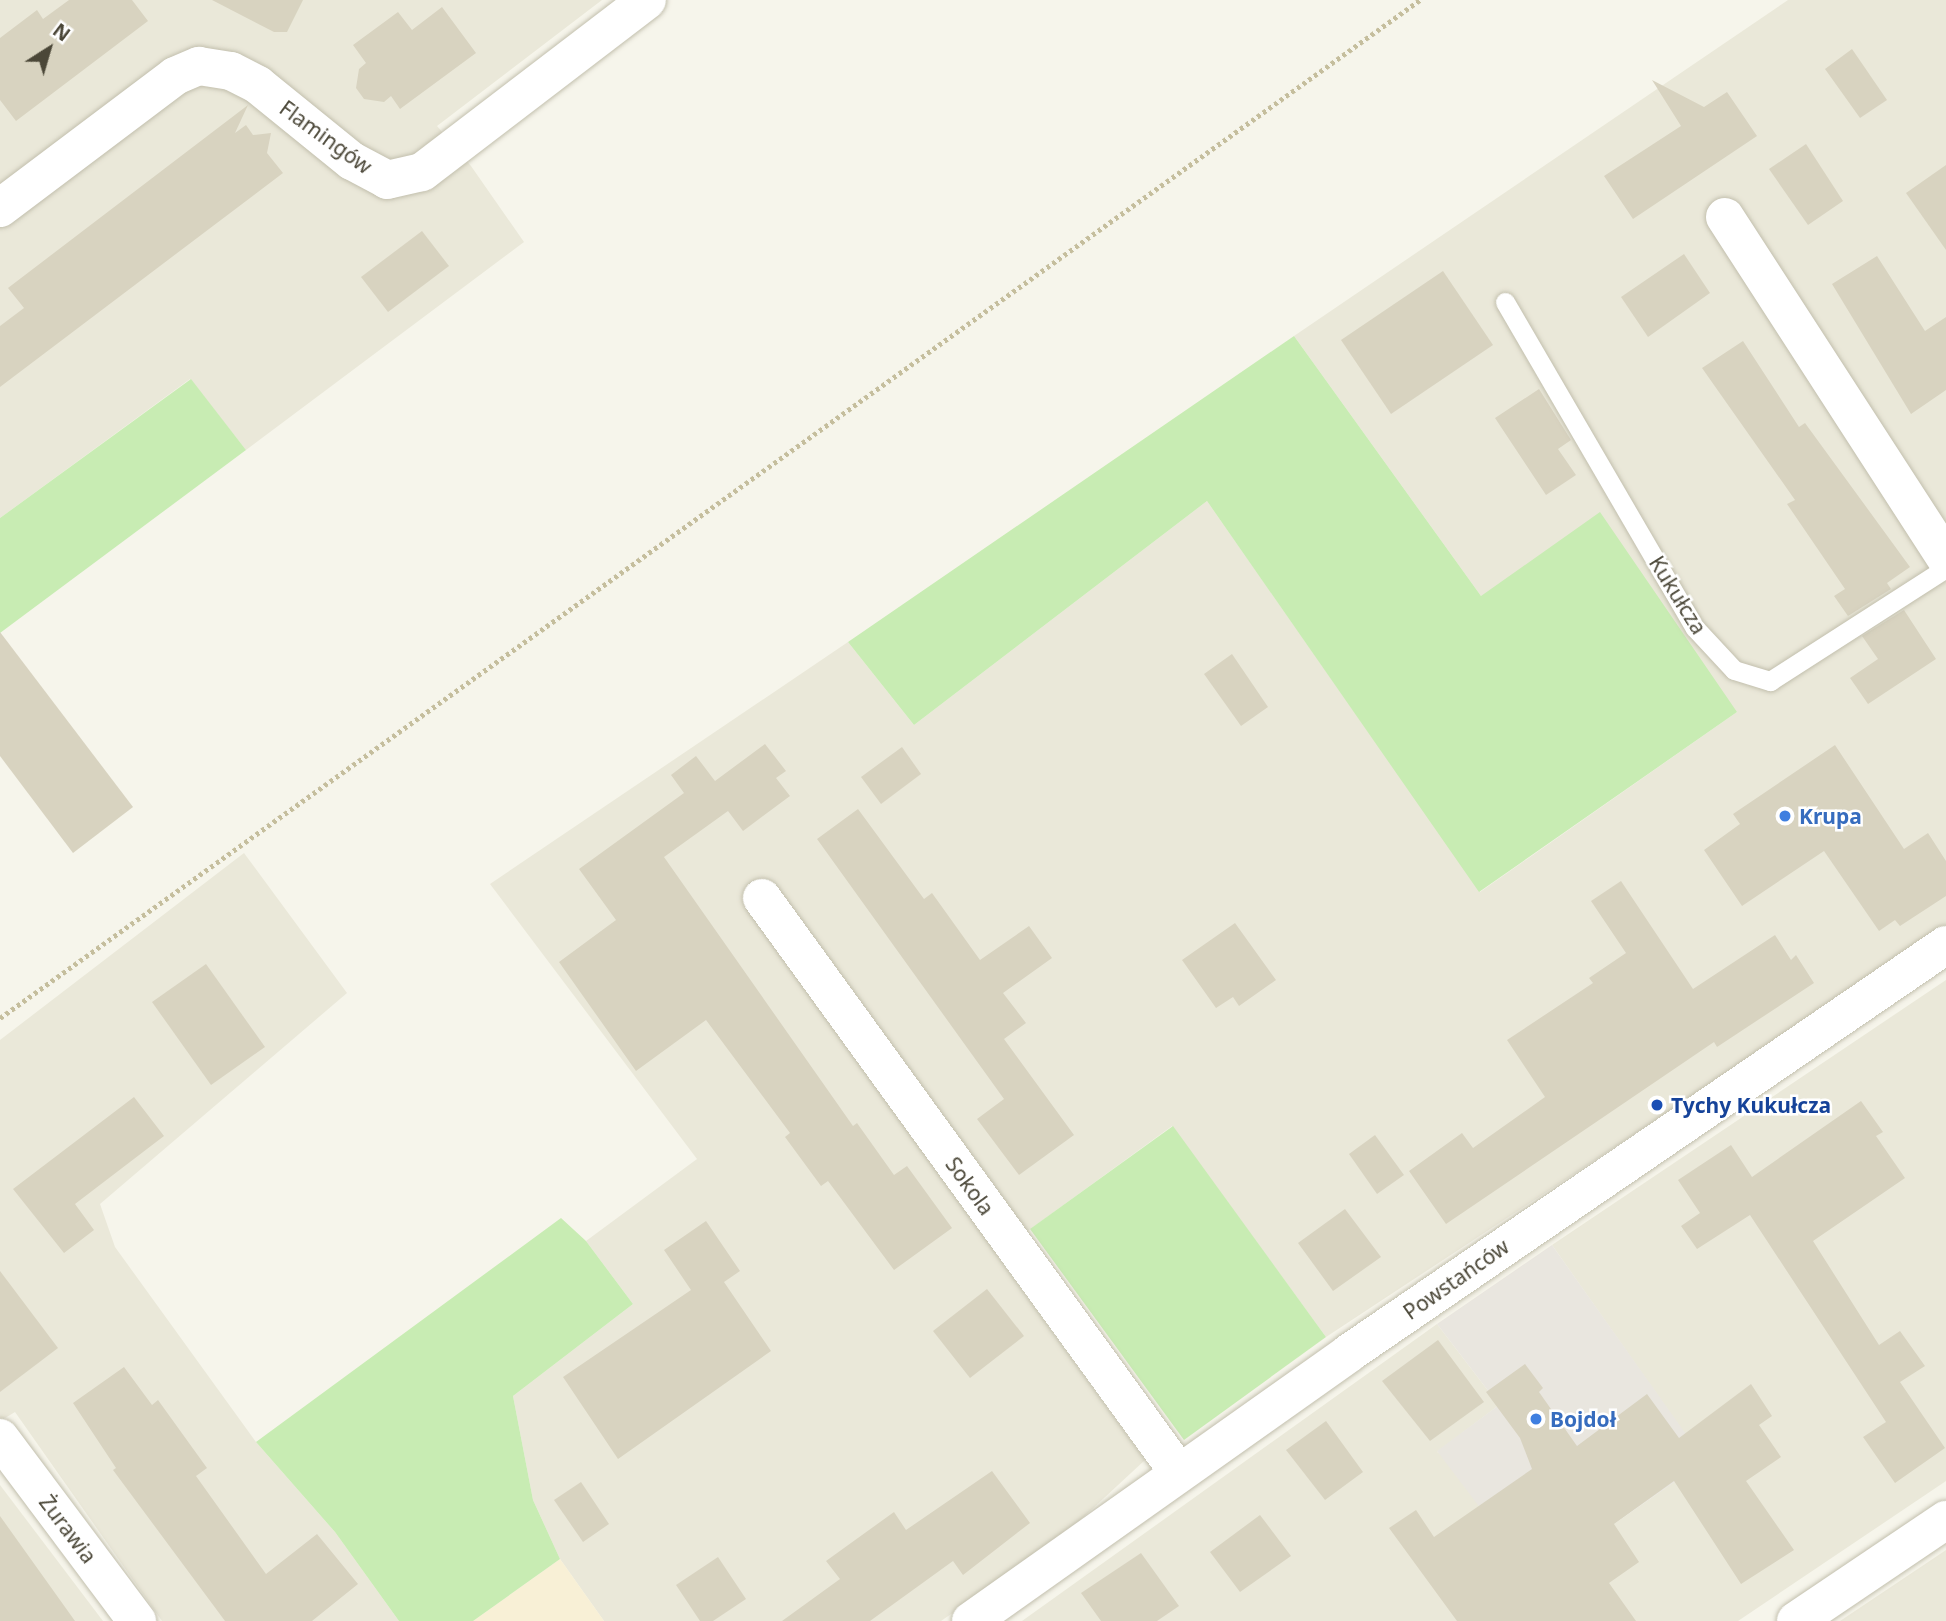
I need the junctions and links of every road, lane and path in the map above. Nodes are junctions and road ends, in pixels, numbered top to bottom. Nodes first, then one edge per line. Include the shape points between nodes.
1 (648, 0) edge
2 (1420, 0) edge
3 (0, 208) edge
4 (1725, 217) dead end
5 (1505, 302) dead end
6 (1946, 558) edge
7 (1946, 568) edge
8 (762, 898) dead end
9 (1946, 945) edge
10 (0, 1018) edge
11 (0, 1438) edge
12 (1179, 1473) junction
13 (1946, 1520) edge
14 (137, 1621) edge
15 (971, 1621) edge
16 (1796, 1621) edge

1 - 3 street, Flamingów via 422,172 387,180 352,161 258,85 231,71 200,66 174,76
2 - 10 path
4 - 6 street
5 - 7 lane, Kukułcza via 1695,628 1734,670 1770,681
8 - 12 street, Sokola
9 - 12 street, Powstańców via 1824,1024
11 - 14 street, Żurawia
12 - 15 street, Powstańców
13 - 16 street

